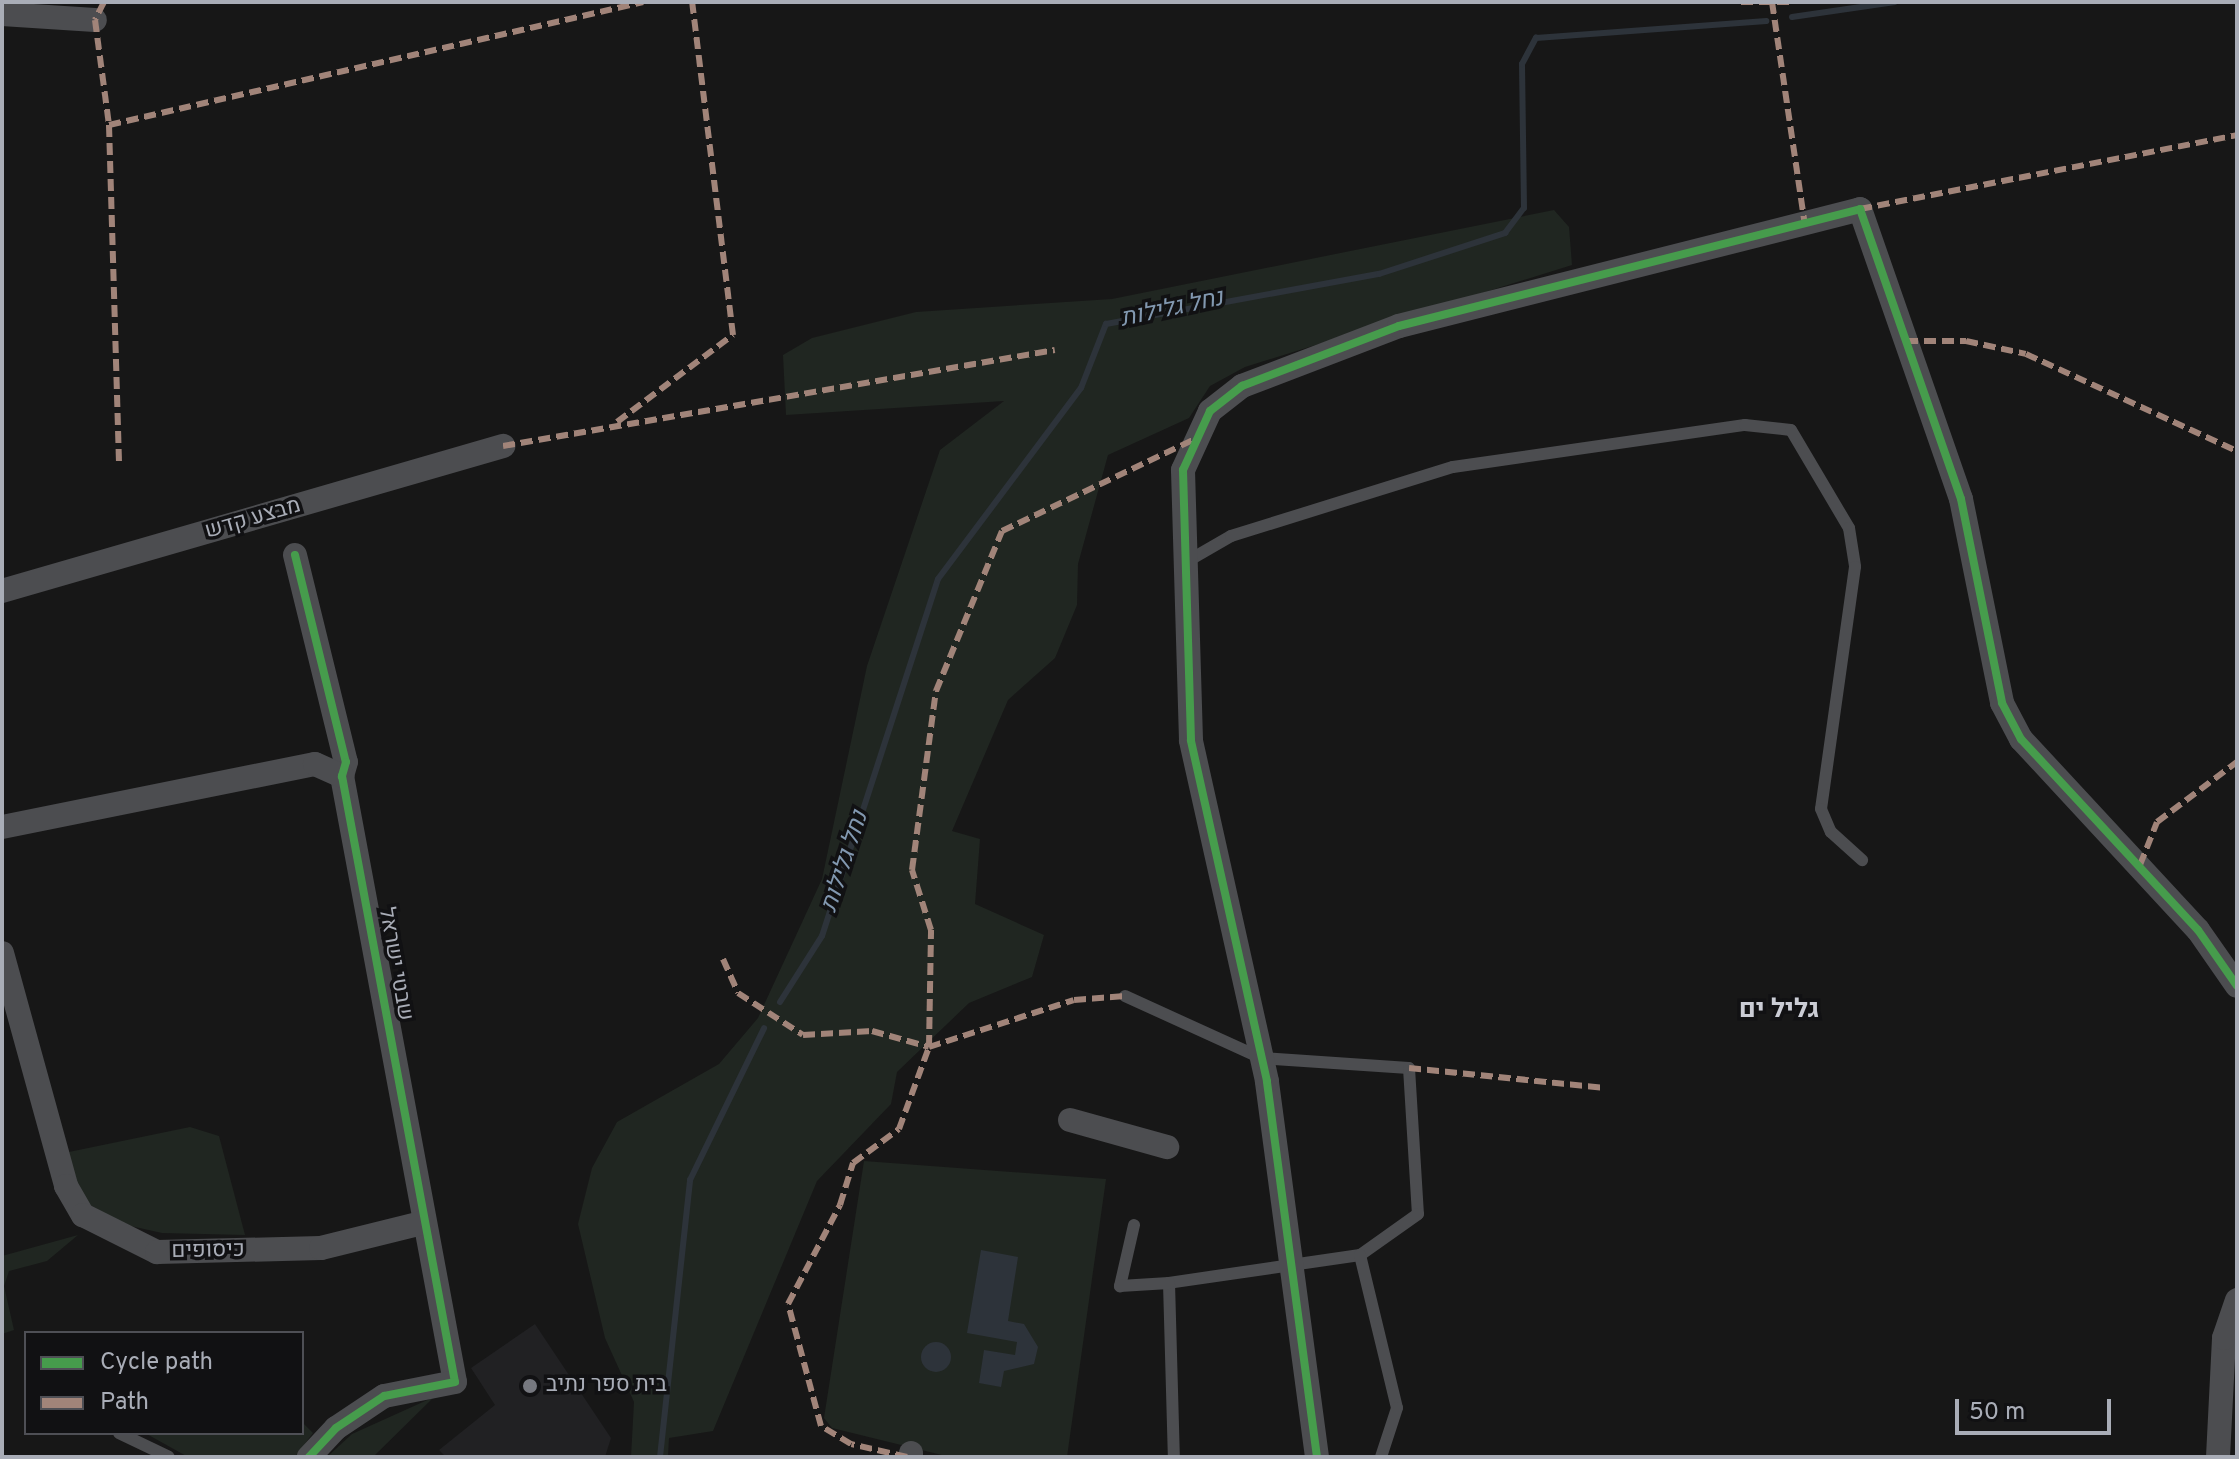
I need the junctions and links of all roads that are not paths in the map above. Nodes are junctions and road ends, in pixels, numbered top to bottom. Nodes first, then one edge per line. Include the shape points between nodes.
1 (2, 14) edge
2 (95, 20) dead end
3 (503, 446) dead end
4 (295, 555) dead end
5 (1184, 564) junction
6 (2, 591) edge
7 (342, 776) junction
8 (2, 827) edge
9 (1862, 860) dead end
10 (2, 953) edge
11 (2237, 986) edge
12 (1125, 996) dead end
13 (1261, 1058) junction
14 (1070, 1120) dead end
15 (1167, 1147) dead end
16 (422, 1223) junction
17 (1134, 1225) dead end
18 (1360, 1255) junction
19 (1294, 1264) junction
20 (1169, 1283) junction
21 (2236, 1306) edge
22 (123, 1435) edge
23 (169, 1457) edge
24 (309, 1457) edge
25 (1174, 1457) edge
26 (1317, 1457) edge
27 (1381, 1457) edge
28 (2218, 1457) edge

1 - 2 street
3 - 6 street, מבצע קדש
4 - 7 street, שבטי ישראל via 346,762
5 - 9 lane via 1231,536 1453,467 1745,425 1791,430 1849,528 1855,567 1821,809 1831,832
5 - 11 street via 1183,470 1210,411 1242,386 1399,326 1852,211 1875,251 1961,499 2002,703 2021,739 2198,930
5 - 13 street via 1191,740
7 - 8 street via 315,764
7 - 16 street, שבטי ישראל
10 - 16 street, כיסופים via 66,1186 83,1215 157,1252 321,1248
12 - 13 lane
13 - 18 lane via 1409,1068 1418,1214
13 - 19 street
14 - 15 street
16 - 24 street, שבטי ישראל via 455,1382 384,1396 336,1428
17 - 20 lane via 1120,1286
18 - 19 lane
18 - 27 lane via 1397,1408
19 - 20 lane
19 - 26 street
20 - 25 lane
21 - 28 street via 2224,1338
22 - 23 lane

